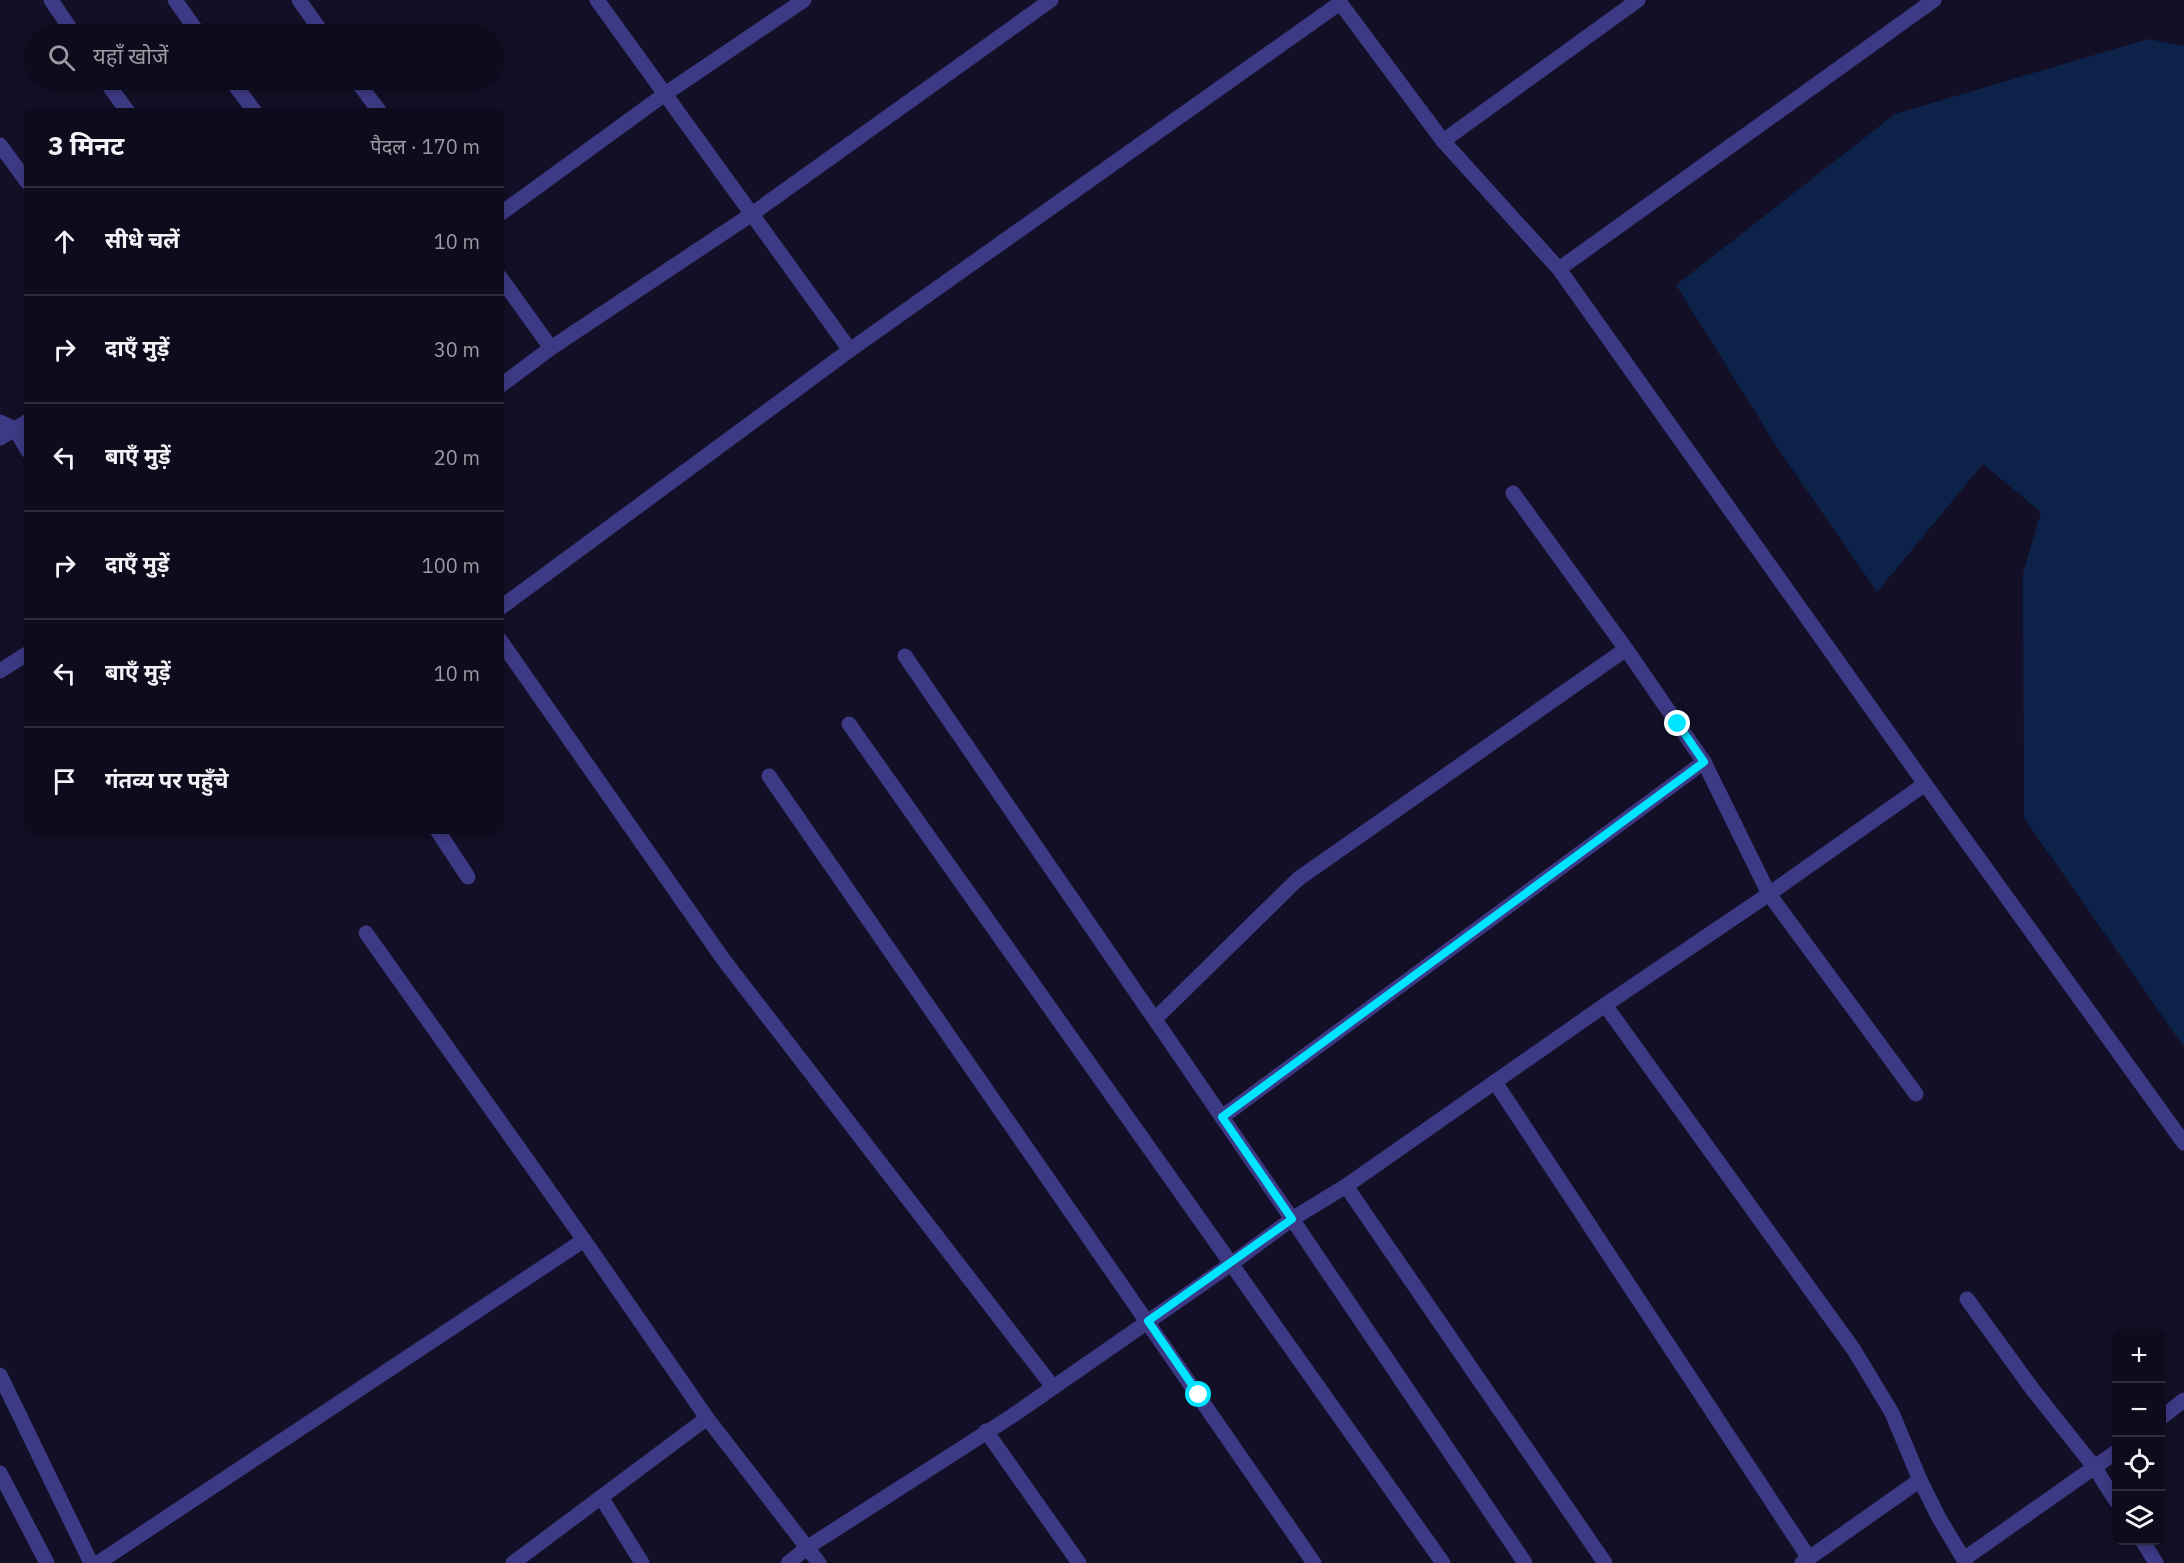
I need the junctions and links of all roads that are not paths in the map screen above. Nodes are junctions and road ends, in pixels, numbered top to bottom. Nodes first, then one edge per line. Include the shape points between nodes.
1 (51, 0) edge
2 (175, 0) edge
3 (299, 0) edge
4 (597, 0) edge
5 (804, 0) edge
6 (1051, 0) edge
7 (1638, 0) edge
8 (1934, 0) edge
9 (1339, 2) edge
10 (67, 24) edge
11 (192, 24) edge
12 (316, 24) edge
13 (112, 90) edge
14 (238, 90) edge
15 (364, 90) edge
16 (665, 94) junction
17 (125, 108) edge
18 (252, 108) edge
19 (377, 108) edge
20 (1443, 141) junction
21 (0, 145) edge
22 (24, 178) edge
23 (504, 211) edge
24 (752, 214) junction
25 (1559, 269) junction
26 (504, 283) edge
27 (551, 348) junction
28 (850, 350) junction
29 (504, 383) edge
30 (0, 422) edge
31 (24, 423) edge
32 (15, 429) junction
33 (0, 438) edge
34 (24, 444) edge
35 (1514, 493) dead end
36 (504, 605) edge
37 (504, 646) edge
38 (1626, 649) junction
39 (24, 655) edge
40 (905, 656) dead end
41 (0, 670) edge
42 (849, 724) dead end
43 (1704, 762) junction
44 (769, 776) dead end
45 (1924, 783) junction
46 (440, 834) edge
47 (468, 877) dead end
48 (1769, 894) junction
49 (366, 933) dead end
50 (1605, 1005) junction
51 (1155, 1019) junction
52 (1495, 1082) junction
53 (1916, 1094) dead end
54 (1222, 1117) junction
55 (2184, 1143) edge
56 (1346, 1186) junction
57 (1292, 1219) junction
58 (584, 1240) junction
59 (1231, 1264) junction
60 (1967, 1299) dead end
61 (1148, 1321) junction
62 (0, 1375) edge
63 (1053, 1387) junction
64 (2184, 1400) edge
65 (2166, 1414) edge
66 (708, 1418) junction
67 (986, 1431) junction
68 (2112, 1455) edge
69 (2095, 1468) junction
70 (0, 1473) edge
71 (1920, 1480) junction
72 (2112, 1495) edge
73 (601, 1497) junction
74 (2145, 1545) edge
75 (808, 1547) junction
76 (1806, 1561) edge
77 (1965, 1561) edge
78 (47, 1563) edge
79 (91, 1563) edge
80 (98, 1563) edge
81 (513, 1563) edge
82 (642, 1563) edge
83 (788, 1563) edge
84 (819, 1563) edge
85 (1079, 1563) edge
86 (1314, 1563) edge
87 (1443, 1563) edge
88 (1525, 1563) edge
89 (1605, 1563) edge
90 (2156, 1563) edge

1 - 10 street
2 - 11 street
3 - 12 street
4 - 16 street
5 - 16 street
6 - 24 street
7 - 20 street
8 - 25 street
9 - 20 street
9 - 28 street
13 - 17 street
14 - 18 street
15 - 19 street
16 - 23 street
16 - 24 street
20 - 25 street
21 - 22 street
24 - 27 street
24 - 28 street
25 - 45 street
26 - 27 street
27 - 29 street
28 - 36 street
30 - 32 street
31 - 32 street
32 - 33 street
32 - 34 street
35 - 38 street
37 - 63 street via 723,959
38 - 43 street
38 - 51 street via 1298,879
39 - 41 street
40 - 51 street
42 - 59 street
43 - 48 street
43 - 54 street
44 - 61 street
45 - 48 street
45 - 55 street
46 - 47 street
48 - 50 street
48 - 53 street
49 - 58 street
50 - 52 street
50 - 71 street via 1854,1350 1892,1413
51 - 54 street
52 - 56 street
52 - 76 street
54 - 57 street
56 - 57 street
56 - 89 street
57 - 59 street
57 - 88 street
58 - 66 street
58 - 80 street
59 - 61 street
59 - 87 street
60 - 69 street
61 - 63 street
61 - 86 street
62 - 79 street
63 - 67 street
64 - 65 street
66 - 73 street
66 - 75 street
67 - 75 street
67 - 85 street
68 - 69 street
69 - 72 street
69 - 77 street
70 - 78 street
71 - 76 street
71 - 77 street
73 - 81 street
73 - 82 street
74 - 90 street
75 - 83 street
75 - 84 street

